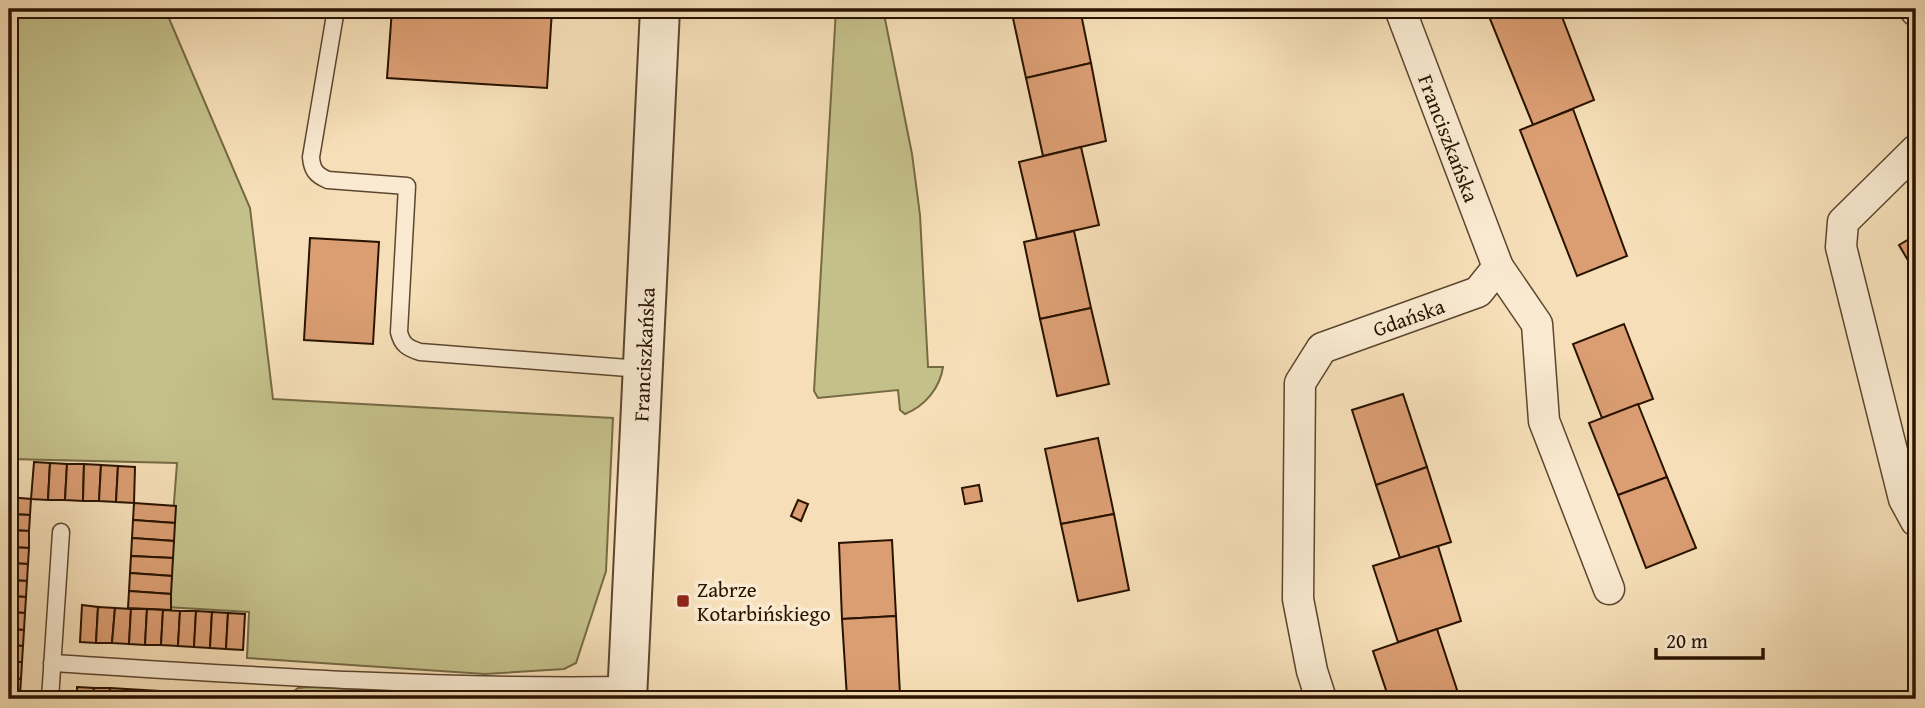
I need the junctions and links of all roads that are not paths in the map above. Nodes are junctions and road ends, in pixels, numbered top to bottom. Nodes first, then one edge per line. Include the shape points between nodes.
1 (336, 9) edge
2 (660, 9) edge
3 (1400, 9) edge
4 (1916, 150) edge
5 (1499, 267) junction
6 (641, 369) junction
7 (1916, 521) edge
8 (61, 532) dead end
9 (1609, 589) dead end
10 (52, 663) junction
11 (627, 692) edge
12 (50, 699) edge
13 (1321, 699) edge

1 - 6 lane via 312,167 328,180 407,186 401,342 420,352
2 - 6 street, Franciszkańska
3 - 5 street, Franciszkańska
4 - 7 street via 1843,222 1841,247 1904,499
5 - 9 street via 1537,324 1544,421
5 - 13 street, Gdańska via 1478,292 1322,348 1300,383 1298,599
6 - 11 street, Franciszkańska
8 - 10 lane
10 - 11 lane
10 - 12 lane

